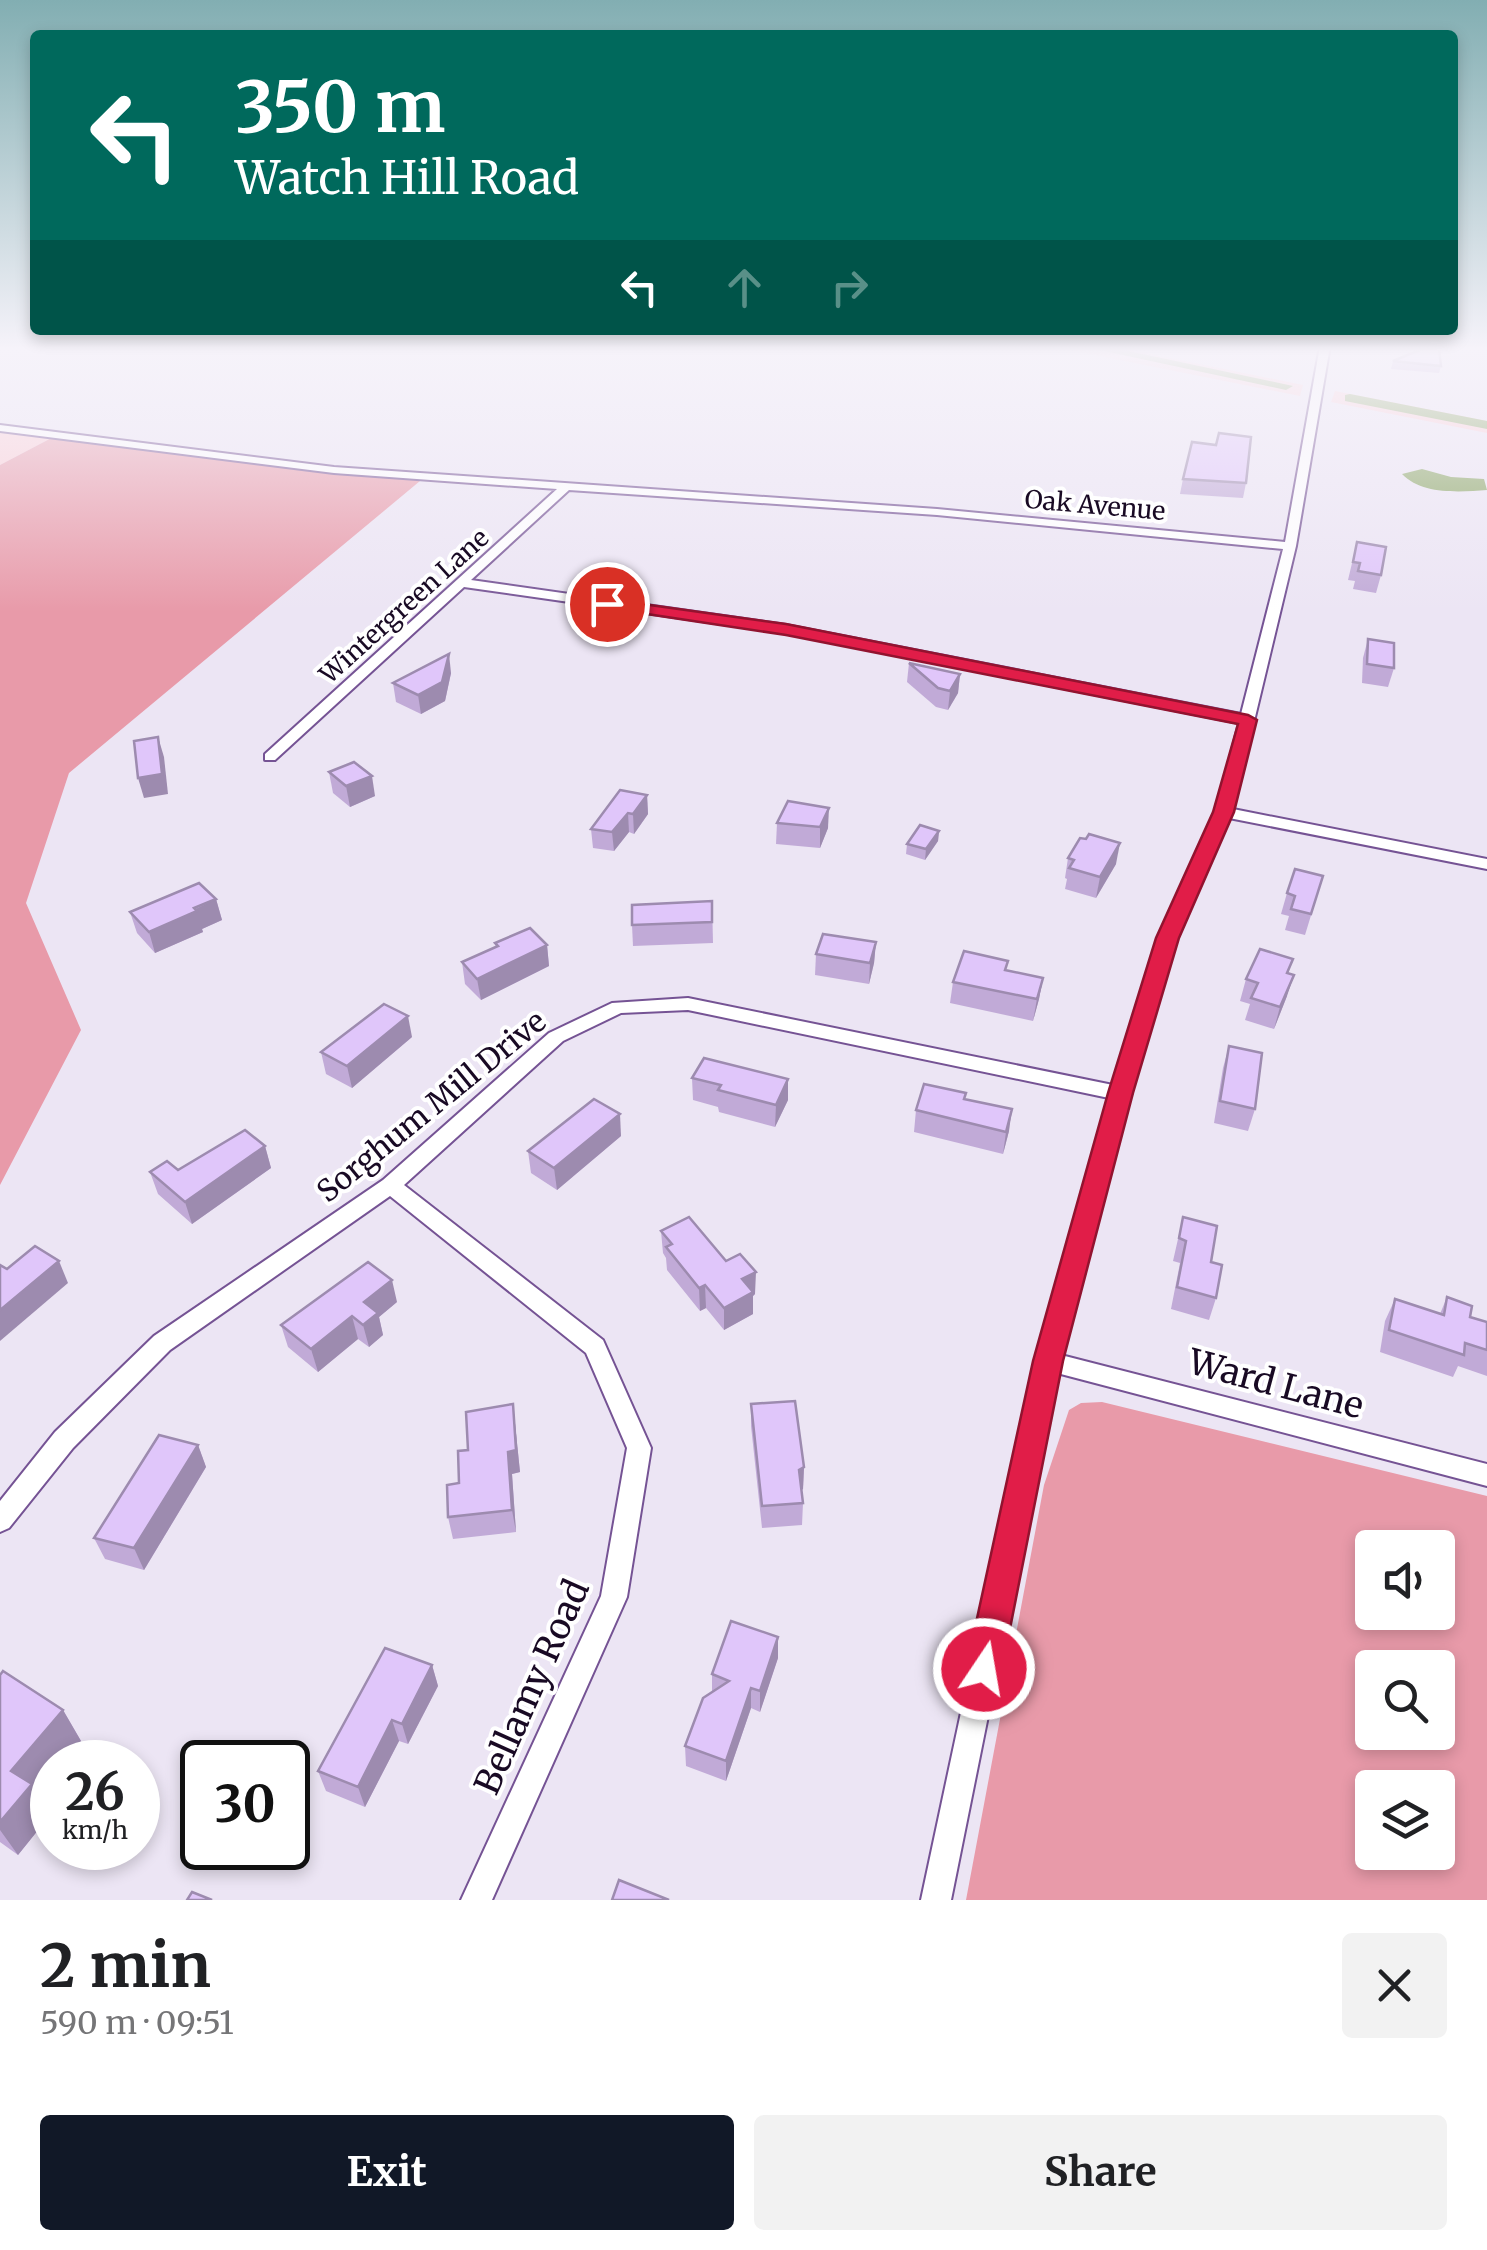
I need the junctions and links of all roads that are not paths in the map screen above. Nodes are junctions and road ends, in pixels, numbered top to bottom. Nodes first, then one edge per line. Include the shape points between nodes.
1 (53, 435) edge
2 (1309, 435) edge
3 (567, 486) junction
4 (1290, 546) junction
5 (464, 582) junction
6 (1248, 720) junction
7 (270, 757) dead end
8 (1224, 812) junction
9 (1487, 864) edge
10 (1120, 1093) junction
11 (390, 1186) junction
12 (1048, 1361) junction
13 (1487, 1475) edge
14 (0, 1520) edge
15 (476, 1900) edge
16 (936, 1900) edge

1 - 3 street, Oak Avenue via 334,470
2 - 4 street
3 - 4 street, Oak Avenue
3 - 5 street, Wintergreen Lane
4 - 6 street
5 - 6 street via 786,630
5 - 7 street, Wintergreen Lane
6 - 8 street
8 - 9 street
8 - 10 street via 1167,938
10 - 11 street, Sorghum Mill Drive via 688,1004 618,1007 556,1037
10 - 12 street
11 - 14 street, Sorghum Mill Drive via 162,1343 64,1440
11 - 15 street, Bellamy Road via 594,1347 640,1448 614,1597
12 - 13 street, Ward Lane
12 - 16 street

